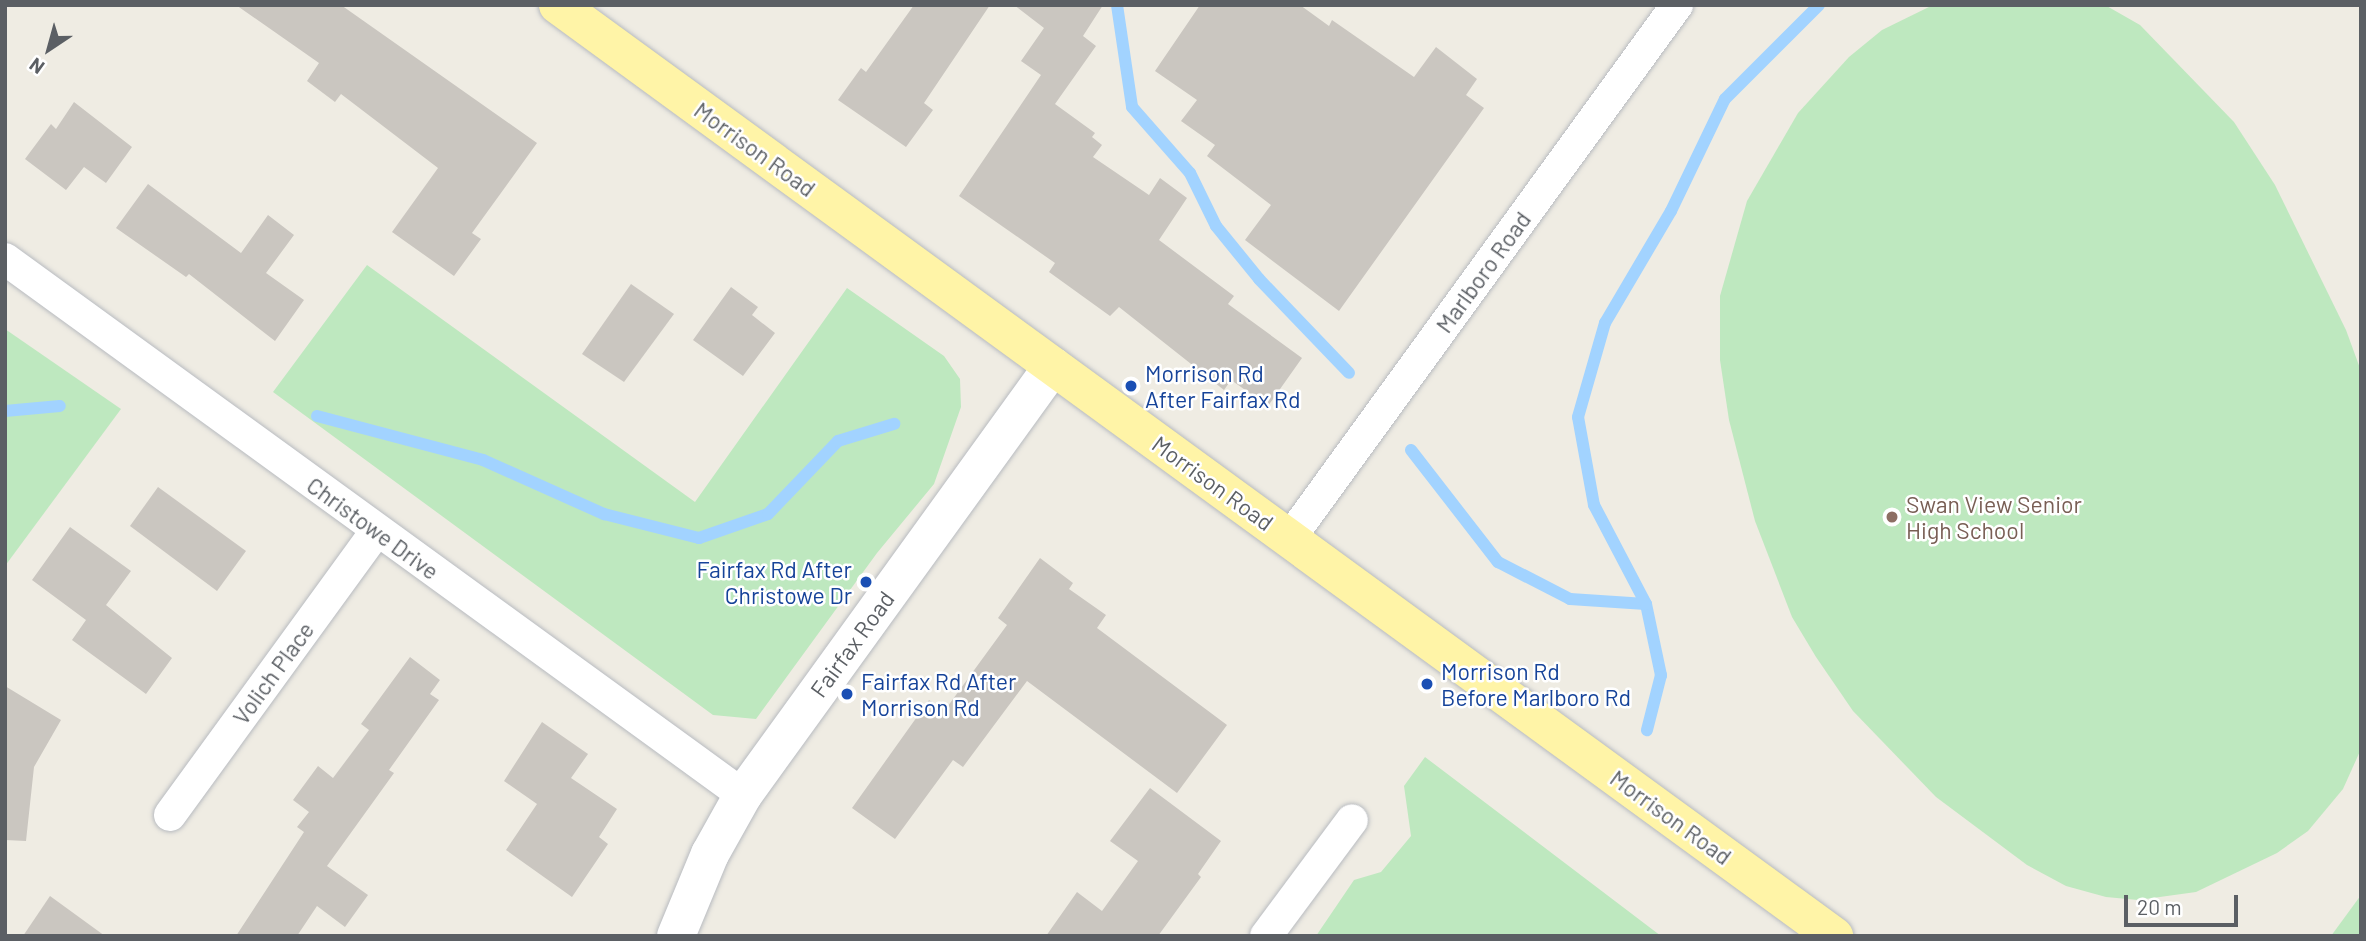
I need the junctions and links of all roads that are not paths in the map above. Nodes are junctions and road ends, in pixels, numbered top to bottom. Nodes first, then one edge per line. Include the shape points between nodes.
1 (558, 5) edge
2 (1677, 5) edge
3 (5, 259) edge
4 (1053, 366) junction
5 (376, 531) junction
6 (1290, 538) junction
7 (743, 795) junction
8 (170, 815) dead end
9 (1352, 820) dead end
10 (676, 936) edge
11 (1266, 936) edge
12 (1834, 936) edge

1 - 4 main road, Morrison Road
2 - 6 street, Marlboro Road
3 - 5 street, Christowe Drive
4 - 6 main road, Morrison Road
4 - 7 street, Fairfax Road
5 - 7 street, Christowe Drive
5 - 8 street, Volich Place
6 - 12 main road, Morrison Road
7 - 10 street, Fairfax Road via 710,854
9 - 11 street

